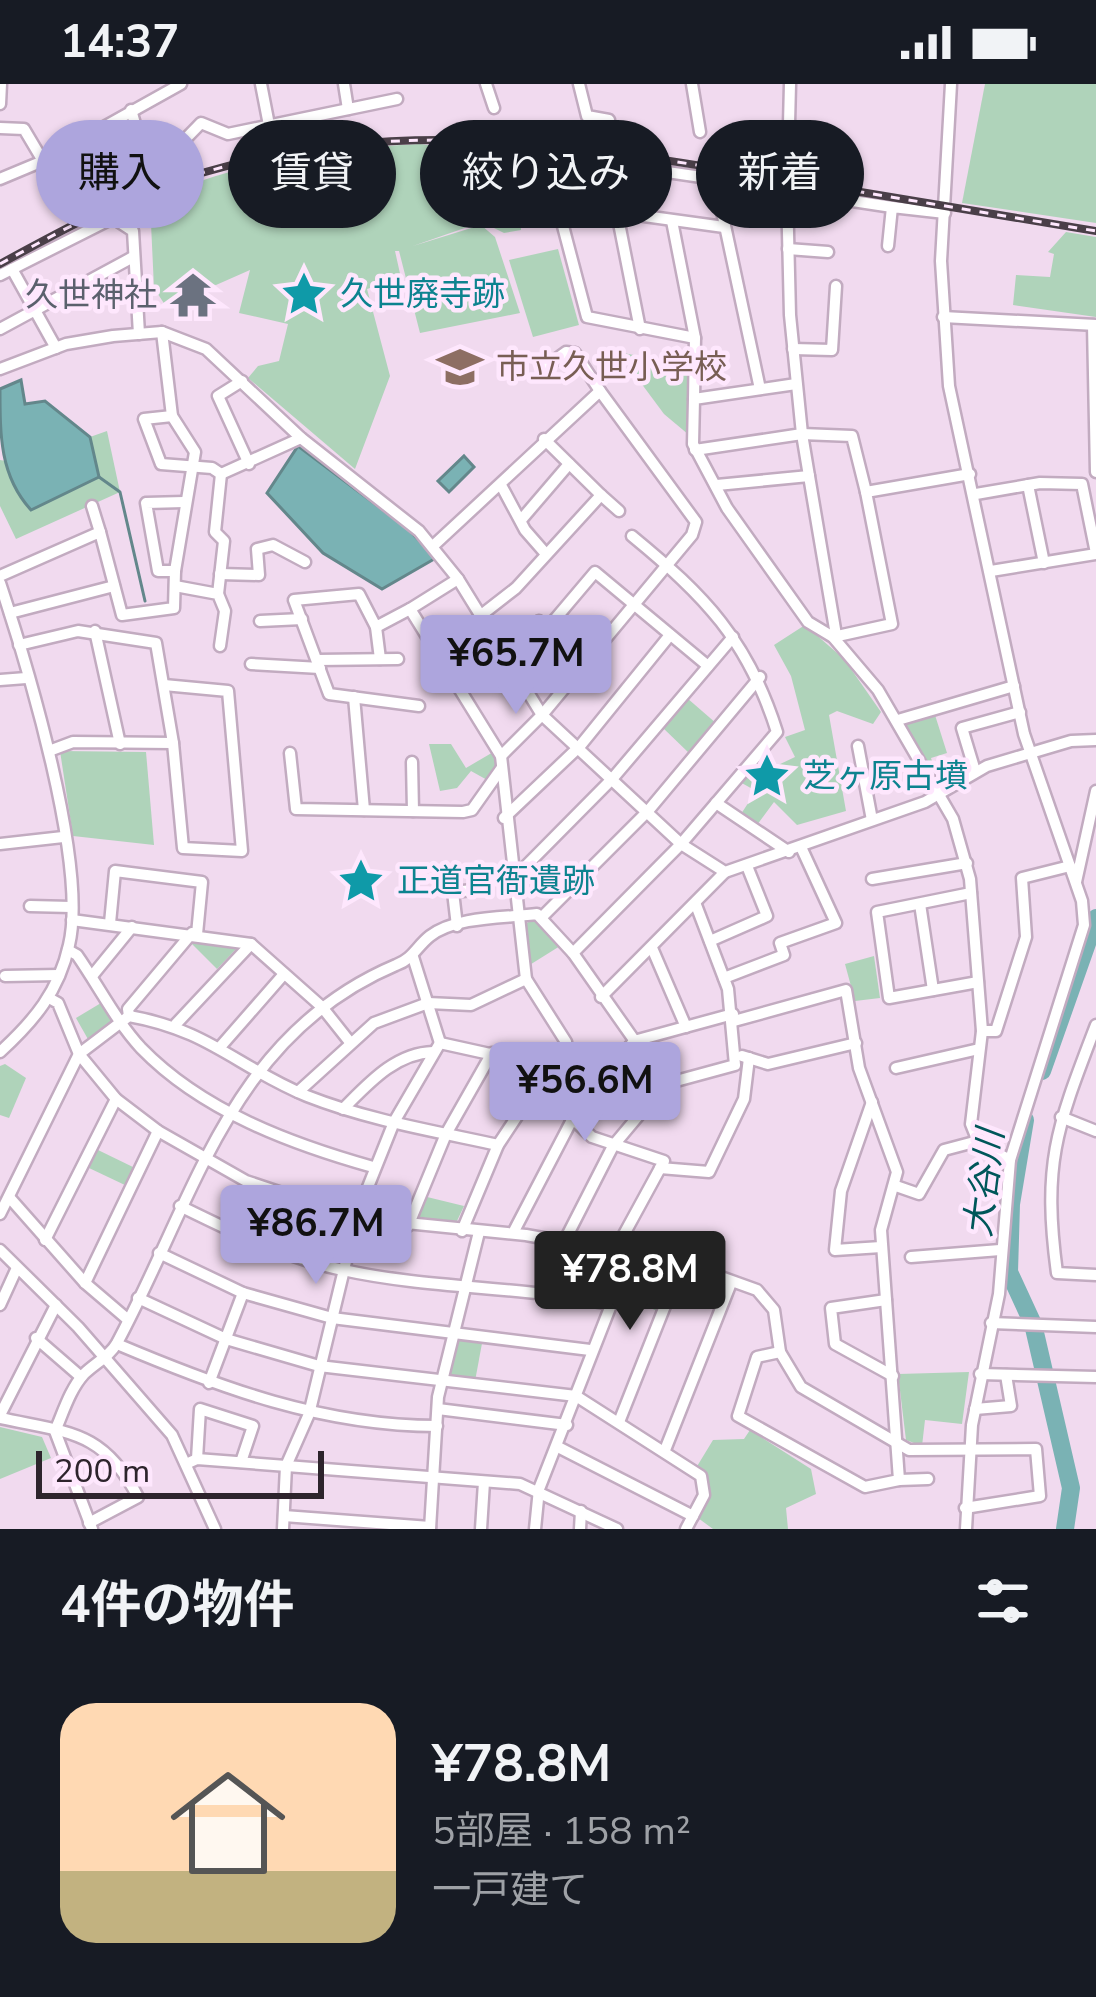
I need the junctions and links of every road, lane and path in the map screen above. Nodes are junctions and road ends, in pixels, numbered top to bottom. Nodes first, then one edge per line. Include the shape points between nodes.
1 (1, 84) edge
2 (142, 84) edge
3 (181, 84) edge
4 (261, 84) edge
5 (344, 84) edge
6 (486, 84) edge
7 (578, 84) edge
8 (692, 84) edge
9 (790, 84) edge
10 (951, 84) edge
11 (149, 99) junction
12 (397, 99) dead end
13 (0, 104) edge
14 (494, 108) dead end
15 (348, 109) junction
16 (131, 110) junction
17 (114, 120) edge
18 (134, 120) edge
19 (268, 120) edge
20 (294, 120) edge
21 (609, 120) dead end
22 (698, 120) edge
23 (789, 120) edge
24 (0, 128) edge
25 (36, 149) edge
26 (36, 164) edge
27 (0, 179) edge
28 (892, 207) junction
29 (945, 213) junction
30 (672, 226) edge
31 (564, 228) edge
32 (620, 228) edge
33 (724, 228) edge
34 (888, 247) dead end
35 (788, 249) junction
36 (828, 252) dead end
37 (133, 257) junction
38 (6, 272) edge
39 (836, 286) dead end
40 (34, 310) junction
41 (943, 317) junction
42 (1094, 325) edge
43 (0, 329) edge
44 (640, 329) junction
45 (162, 332) junction
46 (139, 334) junction
47 (694, 338) junction
48 (56, 348) junction
49 (793, 349) junction
50 (544, 368) dead end
51 (0, 369) edge
52 (1095, 375) edge
53 (242, 381) junction
54 (796, 384) junction
55 (760, 389) junction
56 (600, 391) junction
57 (694, 399) junction
58 (172, 416) junction
59 (802, 434) junction
60 (302, 438) junction
61 (544, 439) junction
62 (695, 450) junction
63 (249, 464) junction
64 (568, 464) junction
65 (192, 466) junction
66 (1096, 472) edge
67 (221, 474) junction
68 (970, 474) junction
69 (809, 476) junction
70 (717, 485) junction
71 (1028, 485) junction
72 (502, 487) junction
73 (866, 492) junction
74 (976, 494) junction
75 (601, 495) junction
76 (184, 502) junction
77 (92, 506) dead end
78 (619, 511) dead end
79 (521, 520) junction
80 (100, 532) junction
81 (632, 536) dead end
82 (434, 546) junction
83 (546, 554) junction
84 (1096, 554) edge
85 (305, 562) dead end
86 (1044, 562) junction
87 (668, 566) junction
88 (175, 571) junction
89 (991, 572) junction
90 (220, 574) junction
91 (458, 579) junction
92 (114, 586) junction
93 (175, 586) junction
94 (1, 588) edge
95 (218, 594) junction
96 (635, 605) junction
97 (410, 609) junction
98 (10, 613) junction
99 (480, 616) junction
100 (302, 619) junction
101 (260, 621) dead end
102 (376, 627) junction
103 (95, 631) junction
104 (670, 634) junction
105 (835, 636) junction
106 (733, 638) junction
107 (19, 645) junction
108 (220, 646) dead end
109 (506, 658) junction
110 (380, 659) junction
111 (398, 659) dead end
112 (251, 664) dead end
113 (318, 664) junction
114 (708, 666) junction
115 (760, 677) junction
116 (26, 678) junction
117 (0, 680) edge
118 (164, 686) junction
119 (1014, 686) junction
120 (353, 697) junction
121 (419, 706) dead end
122 (1020, 712) junction
123 (542, 715) junction
124 (898, 720) junction
125 (1096, 740) edge
126 (173, 743) junction
127 (120, 744) junction
128 (580, 746) junction
129 (858, 746) dead end
130 (49, 751) junction
131 (1032, 752) junction
132 (290, 753) dead end
133 (502, 761) junction
134 (412, 762) dead end
135 (975, 771) junction
136 (613, 778) junction
137 (1096, 791) edge
138 (941, 794) junction
139 (716, 802) junction
140 (364, 811) junction
141 (413, 811) junction
142 (648, 812) junction
143 (504, 818) junction
144 (872, 820) junction
145 (63, 837) junction
146 (0, 844) edge
147 (681, 844) junction
148 (795, 849) junction
149 (967, 862) junction
150 (747, 866) junction
151 (1070, 866) junction
152 (725, 872) junction
153 (513, 879) junction
154 (872, 879) dead end
155 (1076, 884) junction
156 (482, 889) dead end
157 (971, 893) junction
158 (920, 904) junction
159 (697, 905) junction
160 (30, 906) dead end
161 (72, 914) junction
162 (517, 917) junction
163 (542, 917) junction
164 (110, 923) junction
165 (457, 926) junction
166 (132, 927) junction
167 (1089, 930) edge
168 (194, 934) junction
169 (710, 941) junction
170 (251, 944) junction
171 (652, 948) junction
172 (68, 950) junction
173 (573, 953) junction
174 (413, 957) junction
175 (284, 974) junction
176 (59, 975) junction
177 (5, 976) dead end
178 (92, 976) junction
179 (724, 978) junction
180 (526, 979) junction
181 (978, 982) junction
182 (933, 990) junction
183 (601, 997) junction
184 (49, 998) junction
185 (428, 1003) junction
186 (322, 1006) junction
187 (125, 1018) junction
188 (733, 1018) junction
189 (176, 1024) junction
190 (1096, 1025) edge
191 (686, 1027) junction
192 (982, 1031) junction
193 (349, 1041) junction
194 (634, 1041) junction
195 (856, 1043) junction
196 (221, 1046) junction
197 (436, 1047) junction
198 (980, 1049) junction
199 (0, 1052) edge
200 (492, 1053) junction
201 (79, 1054) junction
202 (742, 1056) junction
203 (896, 1068) dead end
204 (260, 1073) junction
205 (537, 1081) junction
206 (665, 1084) junction
207 (298, 1092) junction
208 (116, 1099) junction
209 (873, 1100) junction
210 (343, 1109) junction
211 (230, 1112) junction
212 (574, 1118) junction
213 (1061, 1118) junction
214 (394, 1122) junction
215 (1096, 1130) edge
216 (158, 1131) junction
217 (446, 1134) junction
218 (978, 1141) junction
219 (499, 1144) junction
220 (613, 1146) junction
221 (202, 1159) junction
222 (1010, 1160) junction
223 (373, 1167) junction
224 (660, 1168) junction
225 (896, 1186) junction
226 (9, 1197) junction
227 (180, 1206) junction
228 (0, 1214) edge
229 (357, 1219) junction
230 (408, 1226) junction
231 (462, 1231) junction
232 (479, 1232) junction
233 (512, 1233) junction
234 (45, 1240) junction
235 (565, 1240) junction
236 (881, 1247) junction
237 (616, 1249) junction
238 (0, 1250) edge
239 (1000, 1250) junction
240 (159, 1253) junction
241 (632, 1254) junction
242 (911, 1257) dead end
243 (682, 1263) junction
244 (16, 1270) junction
245 (344, 1270) junction
246 (1096, 1275) edge
247 (85, 1282) junction
248 (731, 1282) junction
249 (466, 1283) junction
250 (243, 1293) junction
251 (138, 1298) junction
252 (886, 1300) junction
253 (609, 1304) junction
254 (0, 1305) edge
255 (56, 1306) junction
256 (126, 1318) junction
257 (332, 1318) junction
258 (991, 1323) junction
259 (1096, 1327) edge
260 (454, 1332) junction
261 (36, 1338) junction
262 (226, 1339) junction
263 (116, 1344) junction
264 (590, 1350) junction
265 (780, 1352) junction
266 (102, 1359) junction
267 (320, 1366) junction
268 (980, 1374) junction
269 (893, 1376) junction
270 (1006, 1376) junction
271 (81, 1377) junction
272 (1096, 1377) edge
273 (442, 1380) junction
274 (209, 1383) junction
275 (576, 1396) junction
276 (975, 1408) junction
277 (438, 1409) junction
278 (309, 1414) junction
279 (0, 1416) edge
280 (619, 1422) junction
281 (567, 1425) junction
282 (437, 1426) junction
283 (55, 1431) junction
284 (898, 1443) junction
285 (558, 1447) junction
286 (665, 1450) junction
287 (970, 1454) junction
288 (192, 1461) junction
289 (241, 1462) junction
290 (286, 1466) junction
291 (434, 1477) junction
292 (928, 1479) dead end
293 (899, 1480) junction
294 (484, 1482) junction
295 (539, 1489) junction
296 (965, 1508) junction
297 (581, 1511) junction
298 (693, 1516) junction
299 (283, 1522) edge
300 (91, 1526) edge
301 (213, 1528) edge
302 (430, 1528) edge
303 (481, 1529) edge
304 (535, 1529) edge
305 (580, 1529) edge
306 (616, 1529) edge
307 (686, 1529) edge
308 (966, 1529) edge

1 - 13 street
2 - 11 street
3 - 11 street
4 - 19 street
5 - 15 street
6 - 14 street
7 - 21 street via 587,116
8 - 22 street
9 - 23 street
10 - 29 street
11 - 16 street
12 - 15 street
15 - 20 street
16 - 17 street
16 - 18 street
24 - 25 street via 24,129
26 - 27 street
28 - 29 street
28 - 34 street
28 - 35 street via 788,191
29 - 41 street
30 - 47 street
31 - 44 street via 587,317
32 - 44 street
33 - 55 street
35 - 36 street
35 - 49 street
37 - 38 street via 133,231 112,218
37 - 40 street
37 - 46 street
38 - 40 street
39 - 49 street via 832,350
40 - 43 street
40 - 48 street
41 - 42 street
41 - 68 street
42 - 52 street
44 - 47 street
45 - 46 street
45 - 53 street via 206,350
45 - 58 street
46 - 48 street
47 - 57 street
48 - 51 street
49 - 54 street
50 - 56 street via 575,353
52 - 66 street
53 - 60 street
53 - 63 street via 218,396
54 - 55 street
54 - 59 street
55 - 57 street
56 - 61 street
56 - 87 street via 696,522
57 - 62 street
58 - 65 street via 190,440
58 - 65 street via 144,419 161,464
59 - 62 street
59 - 69 street
59 - 73 street via 852,436
60 - 63 street
60 - 82 street
61 - 64 street
61 - 72 street
62 - 70 street
63 - 67 street
64 - 75 street
64 - 79 street
65 - 67 street
65 - 76 street
67 - 90 street
68 - 73 street
68 - 74 street
69 - 70 street
69 - 105 street
70 - 105 street via 808,622
71 - 74 street
71 - 84 street via 1082,484
71 - 86 street
72 - 79 street
72 - 82 street
73 - 105 street via 892,624
74 - 89 street
75 - 78 street
75 - 83 street
76 - 88 street
76 - 88 street via 146,503 158,571
77 - 80 street
79 - 83 street
80 - 92 street
80 - 94 street
81 - 87 street
82 - 91 street
83 - 99 street
84 - 86 street
85 - 90 street via 273,544 257,549 259,575
86 - 89 street
87 - 96 street
87 - 106 street
88 - 93 street
89 - 119 street
90 - 95 street
91 - 97 street
91 - 99 street
92 - 93 street via 122,615 174,608
92 - 98 street
93 - 95 street
94 - 98 street
95 - 108 street via 226,611
96 - 104 street
96 - 109 street via 595,572
96 - 123 street
97 - 102 street
97 - 133 street
98 - 107 street
99 - 109 street
100 - 101 street
100 - 102 street via 295,600 359,594
100 - 113 street
102 - 110 street
103 - 107 street
103 - 118 street via 156,643
103 - 127 street
104 - 114 street
104 - 128 street
105 - 124 street
106 - 114 street
106 - 115 street
107 - 116 street
109 - 123 street
110 - 111 street
110 - 113 street
112 - 113 street
113 - 120 street via 329,694
114 - 136 street
115 - 139 street via 777,732
115 - 142 street
116 - 117 street
116 - 130 street
118 - 126 street
118 - 126 street via 228,692 242,851 183,848
119 - 122 street
119 - 124 street
120 - 121 street
120 - 140 street
122 - 131 street
122 - 135 street via 962,728
123 - 128 street
123 - 133 street
124 - 138 street via 914,760
125 - 131 street
126 - 127 street
127 - 130 street via 73,742
128 - 136 street
128 - 143 street
129 - 144 street
130 - 145 street
131 - 135 street
131 - 151 street
132 - 140 street via 296,809
133 - 141 street via 472,810
133 - 143 street
134 - 141 street
135 - 138 street
136 - 142 street
136 - 153 street
137 - 155 street
138 - 144 street
138 - 149 street
139 - 147 street
139 - 148 street
140 - 141 street
142 - 147 street
142 - 163 street
143 - 153 street
144 - 148 street
145 - 146 street
145 - 161 street
147 - 152 street
147 - 173 street
148 - 150 street
148 - 179 street via 836,923 780,944 784,956
149 - 154 street
149 - 157 street
150 - 152 street
150 - 169 street via 767,916
151 - 155 street
151 - 192 street via 1022,878 1026,937 996,1031
152 - 159 street
153 - 162 street
155 - 167 street
156 - 165 street via 453,892
157 - 158 street
157 - 181 street
158 - 182 street
158 - 182 street via 877,912 881,946 890,998
159 - 169 street
159 - 171 street
160 - 161 street
161 - 164 street
161 - 172 street
162 - 163 street
162 - 165 street
162 - 180 street
163 - 173 street
164 - 166 street
164 - 168 street via 116,871 202,882
165 - 174 street via 432,934
166 - 168 street
166 - 178 street
167 - 222 street
168 - 170 street
168 - 187 street
169 - 179 street
170 - 175 street
170 - 189 street
171 - 183 street
171 - 191 street
172 - 176 street
172 - 178 street
173 - 183 street
174 - 185 street
174 - 186 street
175 - 186 street
175 - 196 street
176 - 177 street via 45,969
176 - 184 street
178 - 187 street
179 - 188 street
180 - 185 street via 471,1005
180 - 205 street via 566,1042
181 - 182 street
181 - 192 street
183 - 194 street
184 - 199 street
184 - 201 street
185 - 193 street
185 - 197 street
186 - 193 street
186 - 204 street
187 - 189 street
187 - 201 street
187 - 211 street via 162,1066
188 - 191 street
188 - 195 street via 846,990
188 - 202 street
189 - 196 street
190 - 213 street
191 - 194 street
192 - 198 street
193 - 207 street
194 - 206 street
194 - 212 street
195 - 202 street via 768,1064
195 - 209 street
196 - 204 street
197 - 200 street
197 - 210 street via 378,1074
197 - 214 street
198 - 203 street
198 - 218 street via 971,1124
200 - 205 street
200 - 217 street
201 - 208 street
201 - 226 street
202 - 206 street via 736,1065
202 - 224 street via 744,1099 709,1172
204 - 207 street
204 - 211 street
205 - 212 street
205 - 219 street
206 - 220 street
207 - 210 street
208 - 216 street
208 - 234 street
209 - 225 street
209 - 236 street via 841,1191 835,1250
210 - 214 street
211 - 221 street
211 - 223 street via 303,1147
212 - 220 street
212 - 233 street
213 - 215 street
213 - 246 street via 1048,1205 1057,1273
214 - 217 street
214 - 223 street
216 - 221 street
216 - 247 street
217 - 219 street
217 - 230 street
218 - 222 street
218 - 225 street via 944,1150 919,1194
219 - 231 street
220 - 224 street via 659,1157
220 - 235 street
221 - 227 street
221 - 229 street
222 - 239 street
223 - 229 street
224 - 237 street
225 - 236 street
226 - 228 street
226 - 234 street
227 - 240 street
227 - 245 street via 256,1244
229 - 230 street
229 - 245 street
230 - 231 street
231 - 232 street
232 - 233 street
232 - 249 street
233 - 235 street
234 - 247 street
235 - 237 street
236 - 252 street
237 - 241 street
238 - 244 street
239 - 242 street
239 - 258 street
240 - 250 street
240 - 251 street
241 - 243 street
241 - 253 street
243 - 248 street
243 - 280 street
244 - 254 street
244 - 255 street
245 - 249 street
245 - 257 street
247 - 256 street
248 - 265 street via 757,1290 774,1310
248 - 286 street
249 - 253 street
249 - 260 street
250 - 257 street
250 - 262 street
251 - 256 street
251 - 262 street
252 - 269 street
252 - 269 street via 831,1308 835,1344
253 - 264 street
255 - 261 street
255 - 266 street
256 - 263 street
257 - 260 street
257 - 267 street
258 - 259 street
258 - 268 street
260 - 264 street
260 - 273 street
261 - 271 street
261 - 279 street
262 - 267 street
262 - 274 street
263 - 266 street
263 - 274 street
264 - 275 street
265 - 284 street via 801,1387
265 - 293 street via 757,1357 738,1416 866,1487
266 - 271 street
266 - 288 street
267 - 273 street
267 - 278 street
268 - 270 street
268 - 276 street
269 - 284 street
270 - 272 street
270 - 276 street via 1011,1406
271 - 283 street
273 - 275 street
273 - 277 street
274 - 278 street
275 - 280 street
275 - 281 street
276 - 287 street
277 - 281 street
277 - 282 street
278 - 282 street
278 - 290 street
279 - 283 street
280 - 286 street
281 - 285 street
282 - 291 street
283 - 300 street
283 - 300 street via 106,1449 138,1497
284 - 287 street
284 - 293 street
285 - 295 street
285 - 298 street
286 - 298 street via 701,1476 704,1495
287 - 296 street
287 - 296 street via 1036,1449 1040,1496
288 - 289 street
288 - 289 street via 200,1409 253,1426
288 - 301 street
289 - 290 street
290 - 291 street
290 - 299 street
291 - 294 street
291 - 302 street
292 - 293 street
294 - 295 street
294 - 303 street
295 - 297 street
295 - 304 street
296 - 308 street
297 - 305 street
297 - 306 street
298 - 307 street
299 - 302 street

